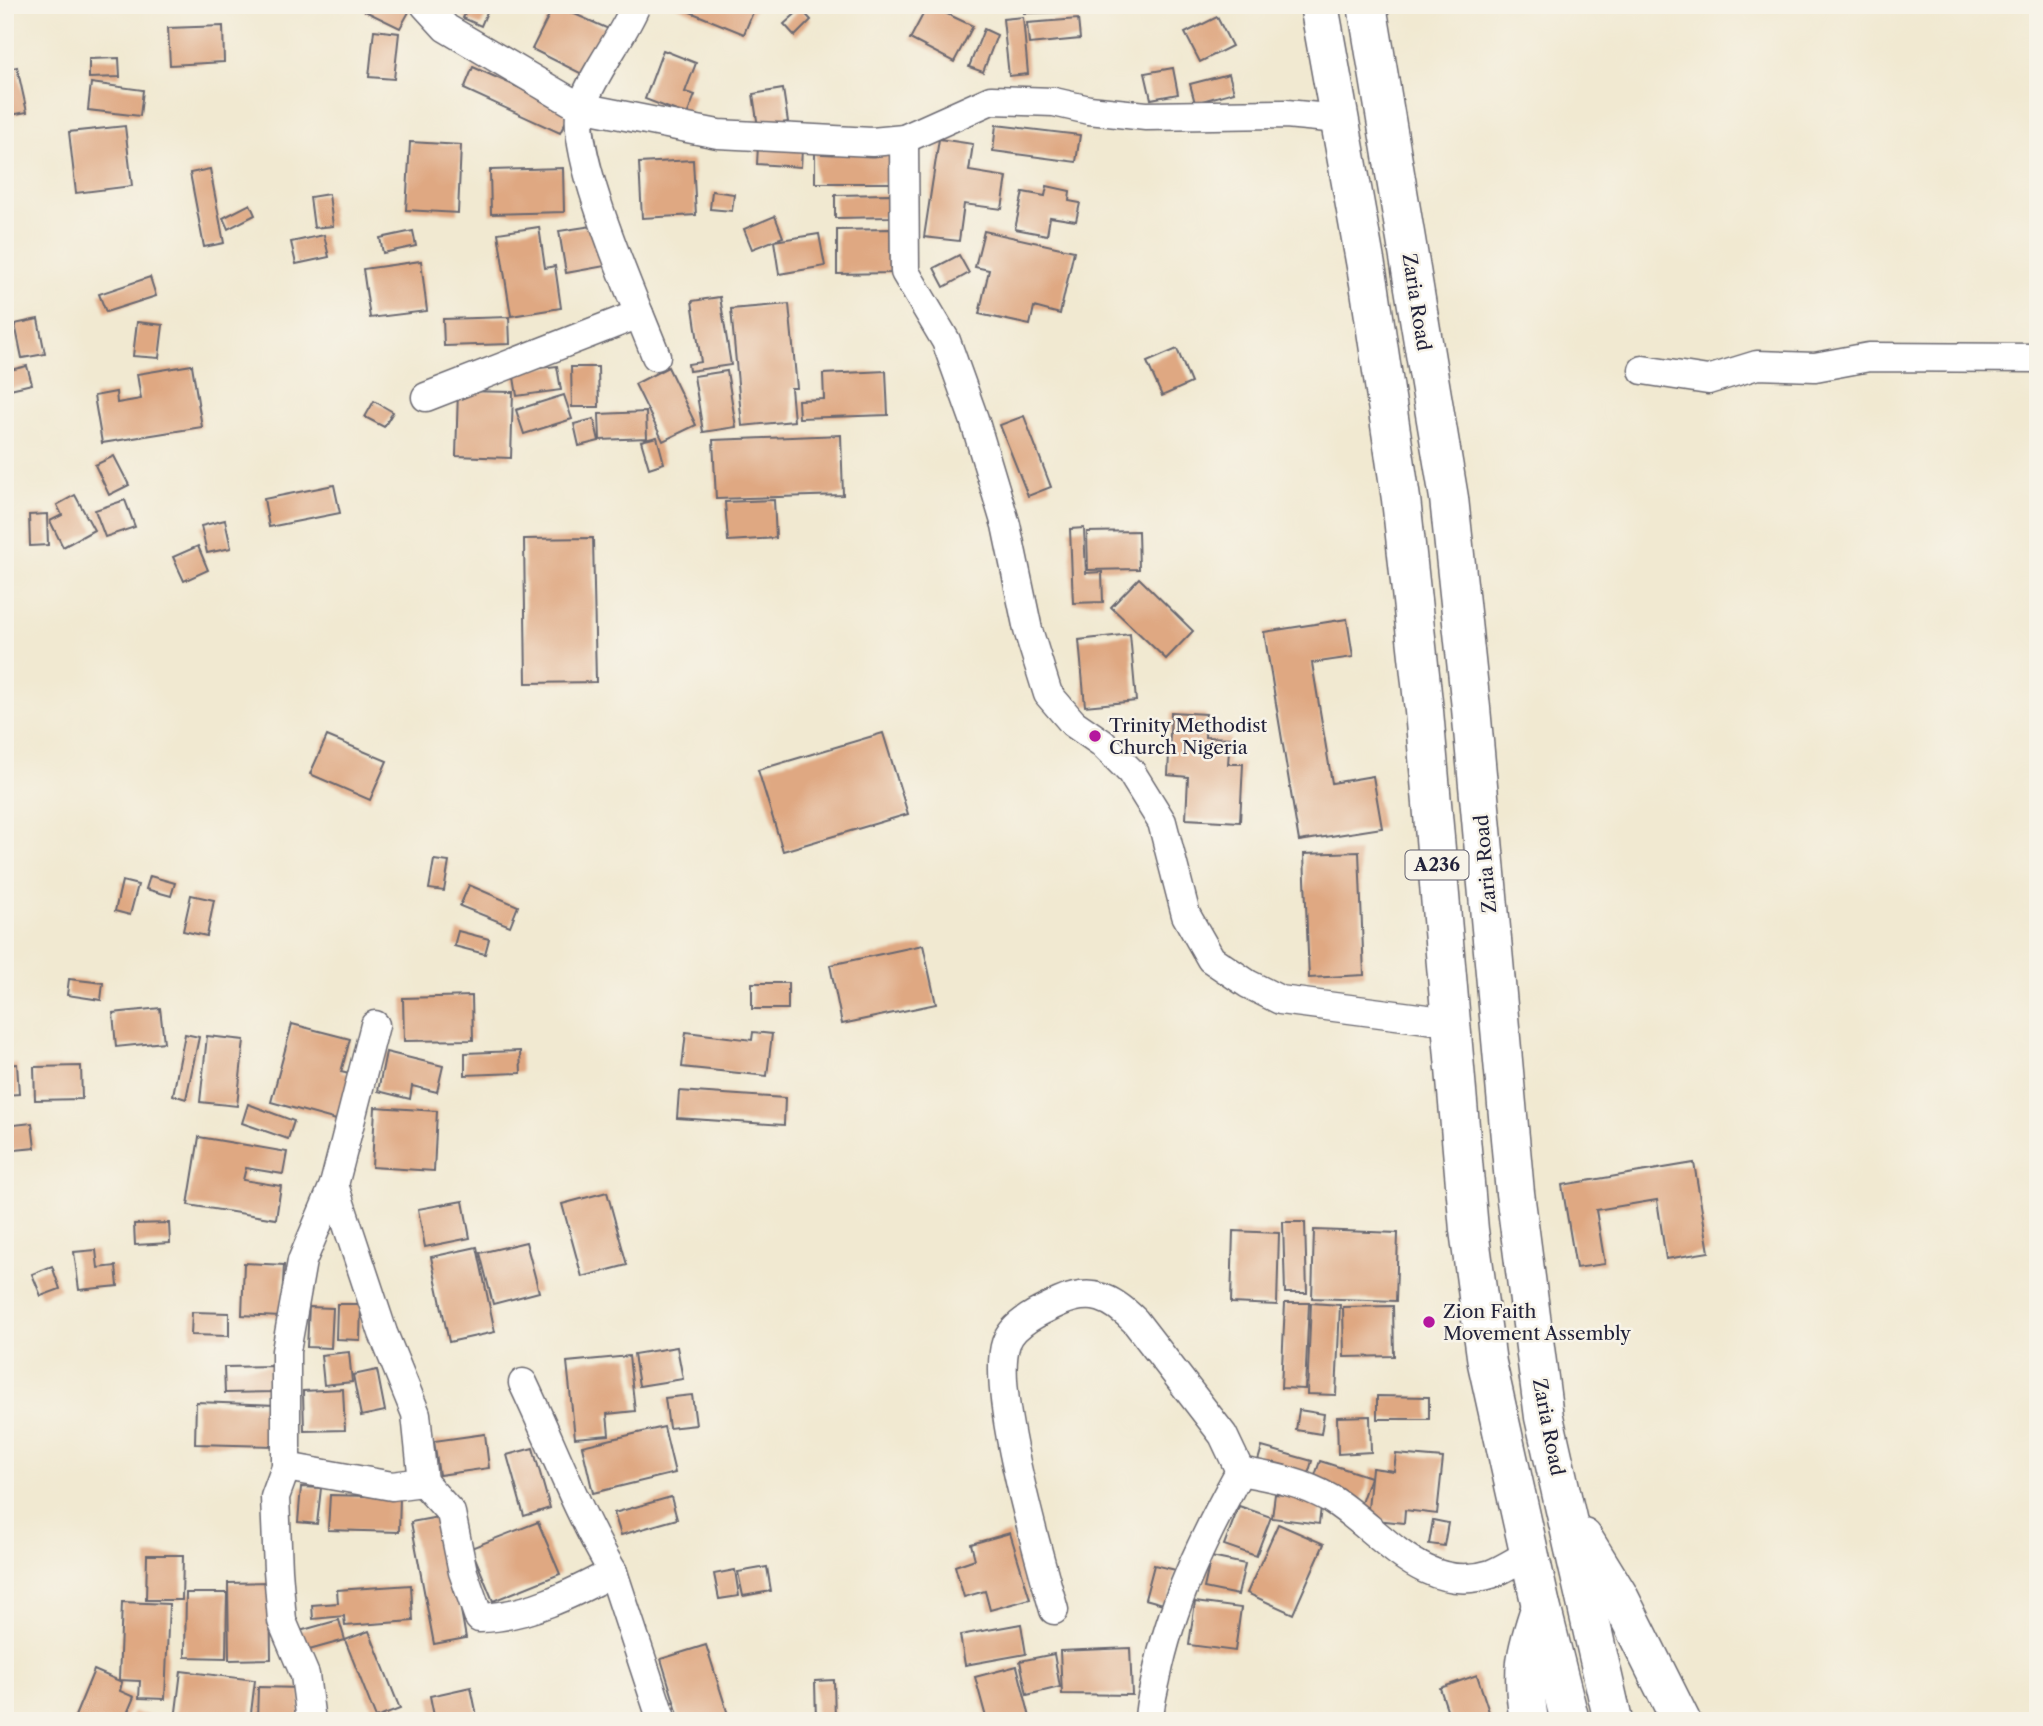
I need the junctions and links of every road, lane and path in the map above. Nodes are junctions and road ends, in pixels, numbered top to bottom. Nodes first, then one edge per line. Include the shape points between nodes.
1 (425, 5) edge
2 (636, 5) edge
3 (1319, 5) edge
4 (1367, 5) edge
5 (580, 107) junction
6 (1339, 119) junction
7 (904, 139) junction
8 (639, 314) junction
9 (656, 356) dead end
10 (2038, 358) edge
11 (1643, 370) dead end
12 (426, 397) dead end
13 (1450, 1022) junction
14 (375, 1025) dead end
15 (334, 1185) junction
16 (523, 1383) dead end
17 (286, 1467) junction
18 (1240, 1471) junction
19 (423, 1482) junction
20 (1565, 1506) junction
21 (1529, 1554) junction
22 (613, 1572) junction
23 (1541, 1606) junction
24 (1054, 1610) dead end
25 (311, 1721) edge
26 (662, 1721) edge
27 (1149, 1721) edge
28 (1529, 1721) edge
29 (1570, 1721) edge
30 (1613, 1721) edge
31 (1681, 1721) edge

1 - 5 street via 446,28
2 - 5 street
3 - 6 highway, A236
4 - 20 highway, Zaria Road / A236 via 1449,498 1515,1193 1544,1417
5 - 7 street via 718,134 872,142
5 - 8 street via 587,173
6 - 7 street via 1286,114 1146,116 1054,102 991,100
6 - 13 highway, A236 via 1401,499
7 - 13 street via 905,272 946,341 974,419 1048,694 1073,723 1131,772 1161,822 1185,915 1211,959 1280,1000
8 - 9 street
8 - 12 street
10 - 11 street via 1869,357 1815,367 1757,365 1708,380
13 - 21 highway, A236 via 1469,1230 1487,1363
14 - 15 street
15 - 17 street via 302,1261 286,1350
15 - 19 street via 383,1333 416,1414
16 - 22 street via 584,1524
17 - 19 street via 392,1486
17 - 25 street via 275,1497 282,1622 305,1675
18 - 21 street via 1294,1480 1331,1499 1422,1569 1447,1579 1493,1573
18 - 24 street via 1223,1435 1120,1305 1104,1296 1081,1295 1023,1323 1007,1342 1005,1399 1022,1488
18 - 27 street via 1201,1542 1185,1583 1162,1649
19 - 22 street via 451,1513 463,1572 479,1618 499,1618 568,1596
20 - 30 highway, Zaria Road / A236
20 - 31 highway via 1618,1595
21 - 23 highway, A236
22 - 26 street
23 - 28 highway via 1522,1679
23 - 29 highway, A236

